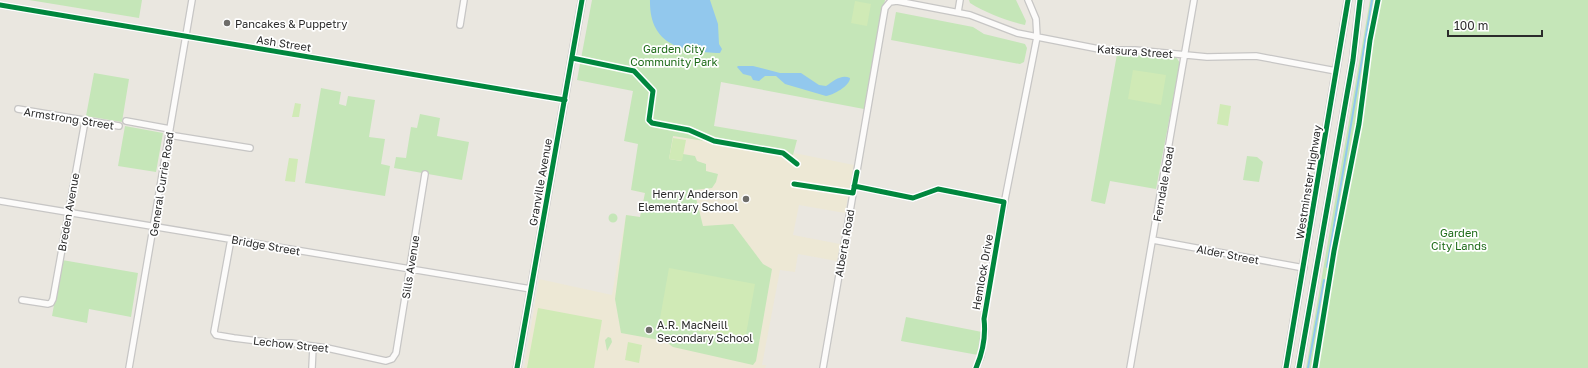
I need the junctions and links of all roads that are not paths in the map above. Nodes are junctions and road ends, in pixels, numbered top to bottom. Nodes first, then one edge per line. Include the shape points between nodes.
1 (192, 0) edge
2 (464, 0) edge
3 (582, 0) edge
4 (960, 0) edge
5 (1028, 0) edge
6 (1194, 0) edge
7 (1348, 0) edge
8 (1360, 0) edge
9 (890, 2) joint
10 (0, 4) edge
11 (958, 12) junction
12 (460, 25) dead end
13 (186, 37) junction
14 (1037, 37) junction
15 (1185, 56) junction
16 (1336, 71) junction
17 (565, 100) junction
18 (18, 109) dead end
19 (85, 121) junction
20 (126, 121) dead end
21 (119, 126) dead end
22 (169, 132) junction
23 (250, 148) dead end
24 (425, 174) dead end
25 (854, 186) junction
26 (0, 201) edge
27 (1004, 202) junction
28 (68, 213) junction
29 (154, 228) junction
30 (231, 239) junction
31 (1153, 240) junction
32 (1304, 268) junction
33 (410, 270) junction
34 (1316, 271) junction
35 (531, 289) junction
36 (22, 300) dead end
37 (313, 347) junction
38 (392, 359) joint
39 (129, 368) edge
40 (312, 368) edge
41 (517, 368) edge
42 (823, 368) edge
43 (976, 368) edge
44 (1130, 368) edge
45 (1286, 368) edge
46 (1299, 368) edge

1 - 13 street, General Currie Road
2 - 12 street
3 - 17 main road, Granville Avenue
4 - 11 street
5 - 14 street, Hemlock Drive via 1036,19
6 - 15 street, Ferndale Road
7 - 16 main road, Westminster Highway
8 - 34 main road, Westminster Highway via 1353,60
9 - 11 street, Katsura Street via 897,1
9 - 25 street, Alberta Road via 885,8
10 - 13 street, Ash Street
11 - 14 street, Katsura Street via 978,17 1001,28
13 - 17 street, Ash Street
13 - 22 street, General Currie Road
14 - 15 street, Katsura Street via 1104,50 1136,50
14 - 27 street, Hemlock Drive
15 - 16 street, Katsura Street via 1256,56
15 - 31 street, Ferndale Road
16 - 32 main road, Westminster Highway
17 - 35 main road, Granville Avenue
18 - 19 street, Armstrong Street
19 - 21 street, Armstrong Street
19 - 28 street, Breden Avenue
20 - 22 street, Armstrong Street
22 - 23 street, Armstrong Street
22 - 29 street, General Currie Road
24 - 33 street, Sills Avenue
25 - 27 street via 913,198 938,189
25 - 42 street, Alberta Road
26 - 28 street, Bridge Street
27 - 43 street, Hemlock Drive via 984,319 981,356
28 - 29 street, Bridge Street
28 - 36 street, Breden Avenue via 51,303
29 - 30 street, Bridge Street
29 - 39 street, General Currie Road
30 - 33 street, Bridge Street
30 - 37 street, Lechow Street via 214,332 216,335
31 - 32 street, Alder Street
31 - 44 street, Ferndale Road
32 - 34 main road
32 - 45 main road, Westminster Highway
33 - 35 street, Bridge Street
33 - 38 street, Sills Avenue via 396,353
34 - 46 main road, Westminster Highway
35 - 41 main road, Granville Avenue
37 - 38 street, Lechow Street via 386,361
37 - 40 street

